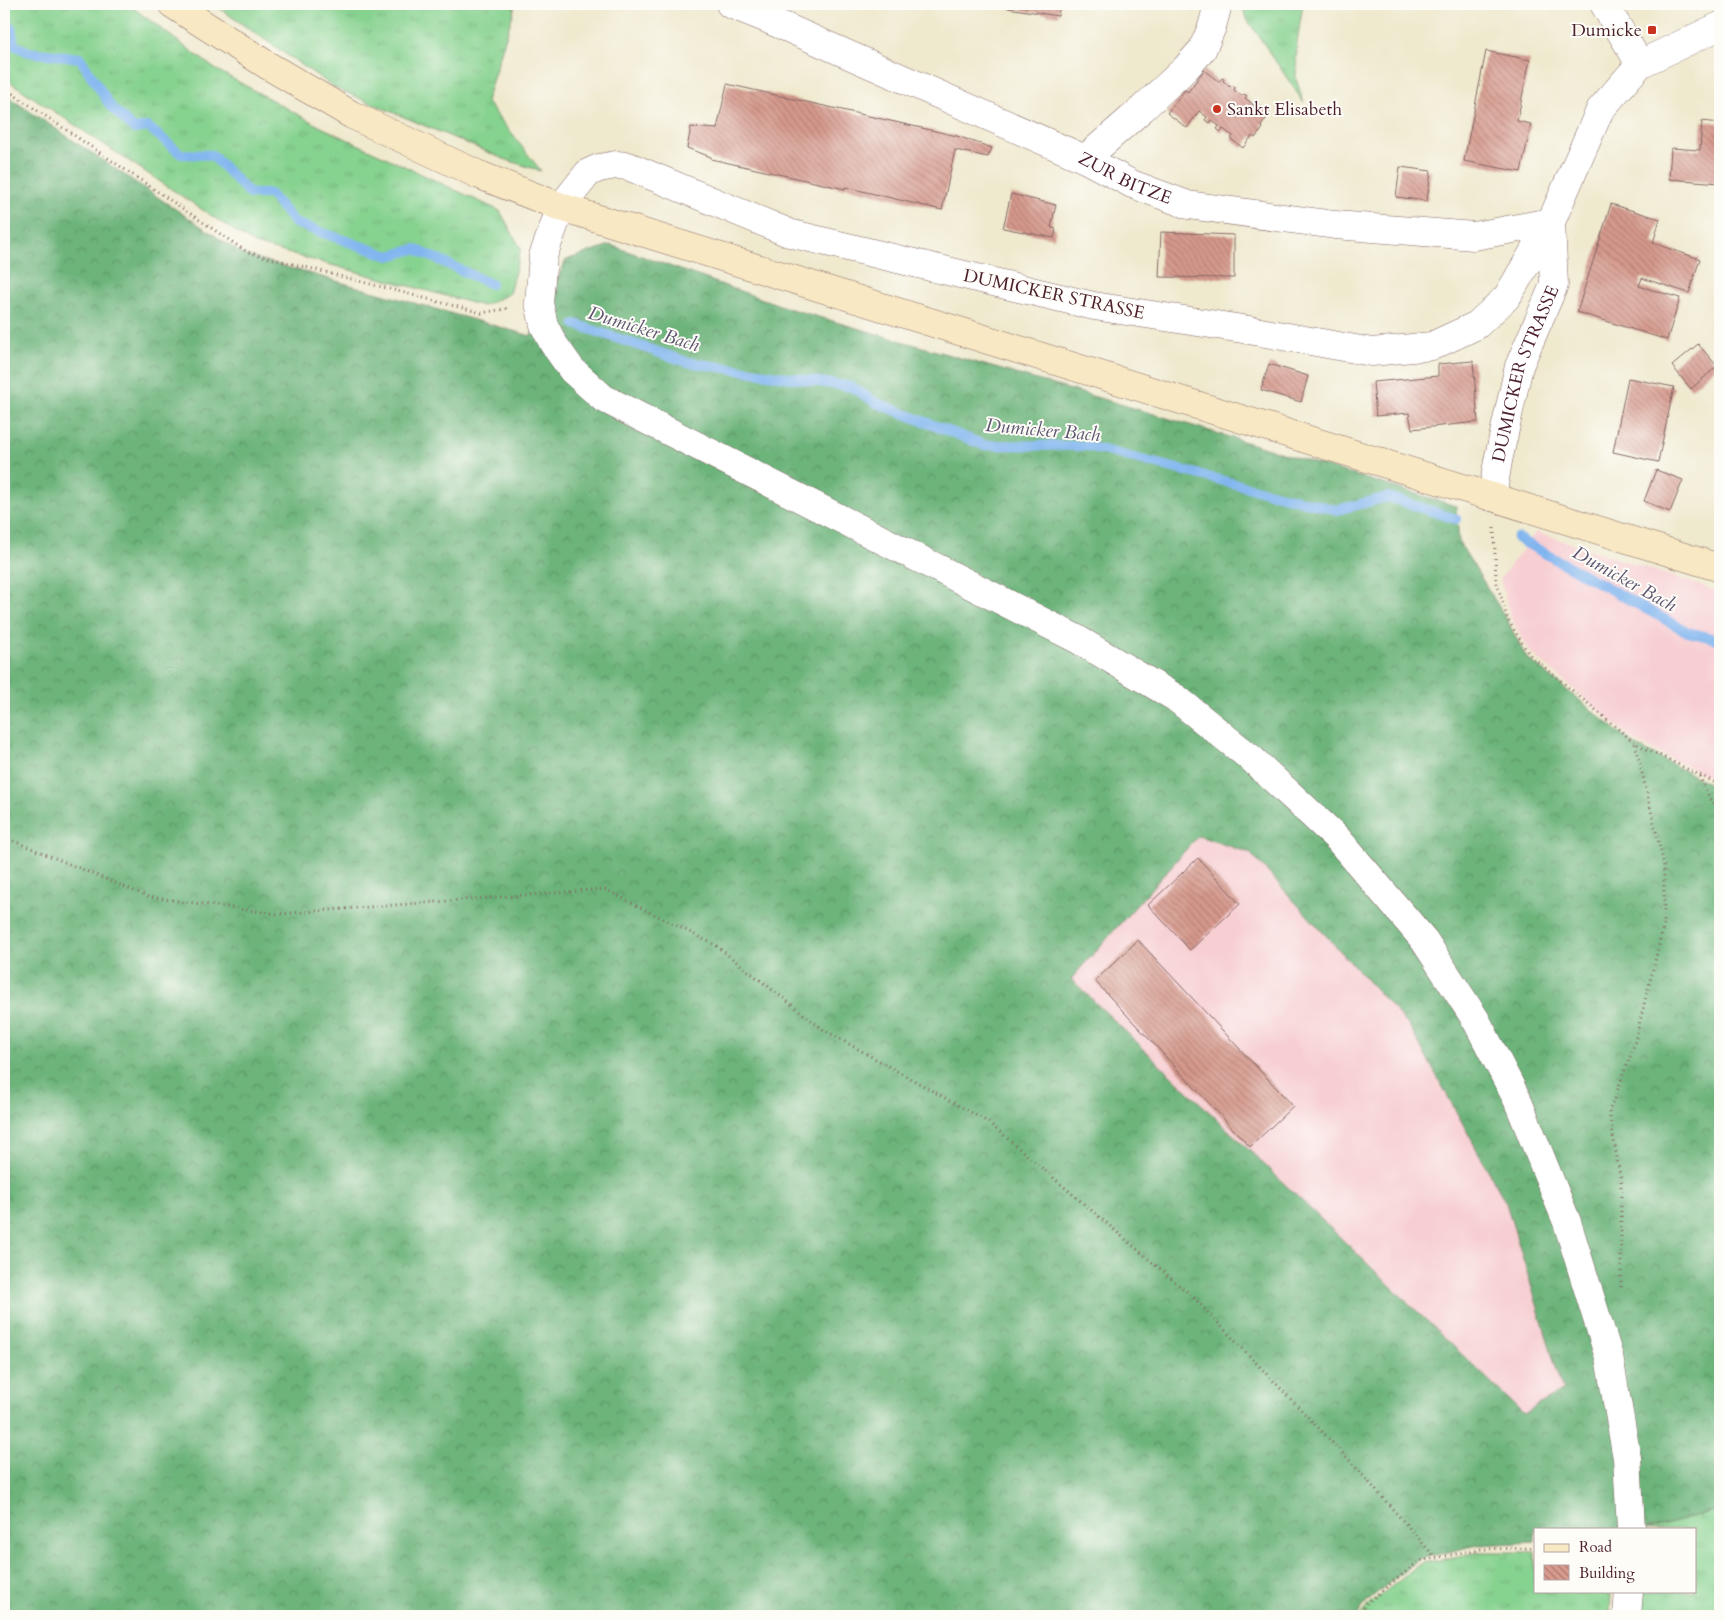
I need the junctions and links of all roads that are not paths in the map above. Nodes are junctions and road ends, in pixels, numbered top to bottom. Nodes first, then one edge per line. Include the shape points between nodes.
1 (172, 4) edge
2 (730, 4) edge
3 (1218, 4) edge
4 (1604, 4) edge
5 (1720, 26) edge
6 (1640, 64) junction
7 (1085, 159) junction
8 (561, 207) junction
9 (1551, 222) junction
10 (1492, 497) junction
11 (1720, 568) edge
12 (1631, 1528) edge
13 (1629, 1592) edge
14 (1627, 1616) edge

1 - 8 street via 352,115 477,174
2 - 7 street, ZUR BITZE
3 - 7 street via 1202,50
4 - 6 street
5 - 6 street, DUMICKER STRASSE
6 - 9 street, DUMICKER STRASSE via 1600,110
7 - 9 street, ZUR BITZE via 1132,184 1188,204 1335,225 1474,236
8 - 9 street, DUMICKER STRASSE via 588,173 628,166 789,233 1094,306 1372,352 1432,346 1478,325 1507,297
8 - 10 street
8 - 12 street, DUMICKER STRASSE via 543,256 539,303 544,325 553,343 572,370 603,398 1078,639 1176,698 1253,760 1337,838 1424,940 1476,1020 1517,1099 1567,1222 1609,1357 1627,1458
9 - 10 street, DUMICKER STRASSE via 1554,285 1520,366
10 - 11 street
13 - 14 street

